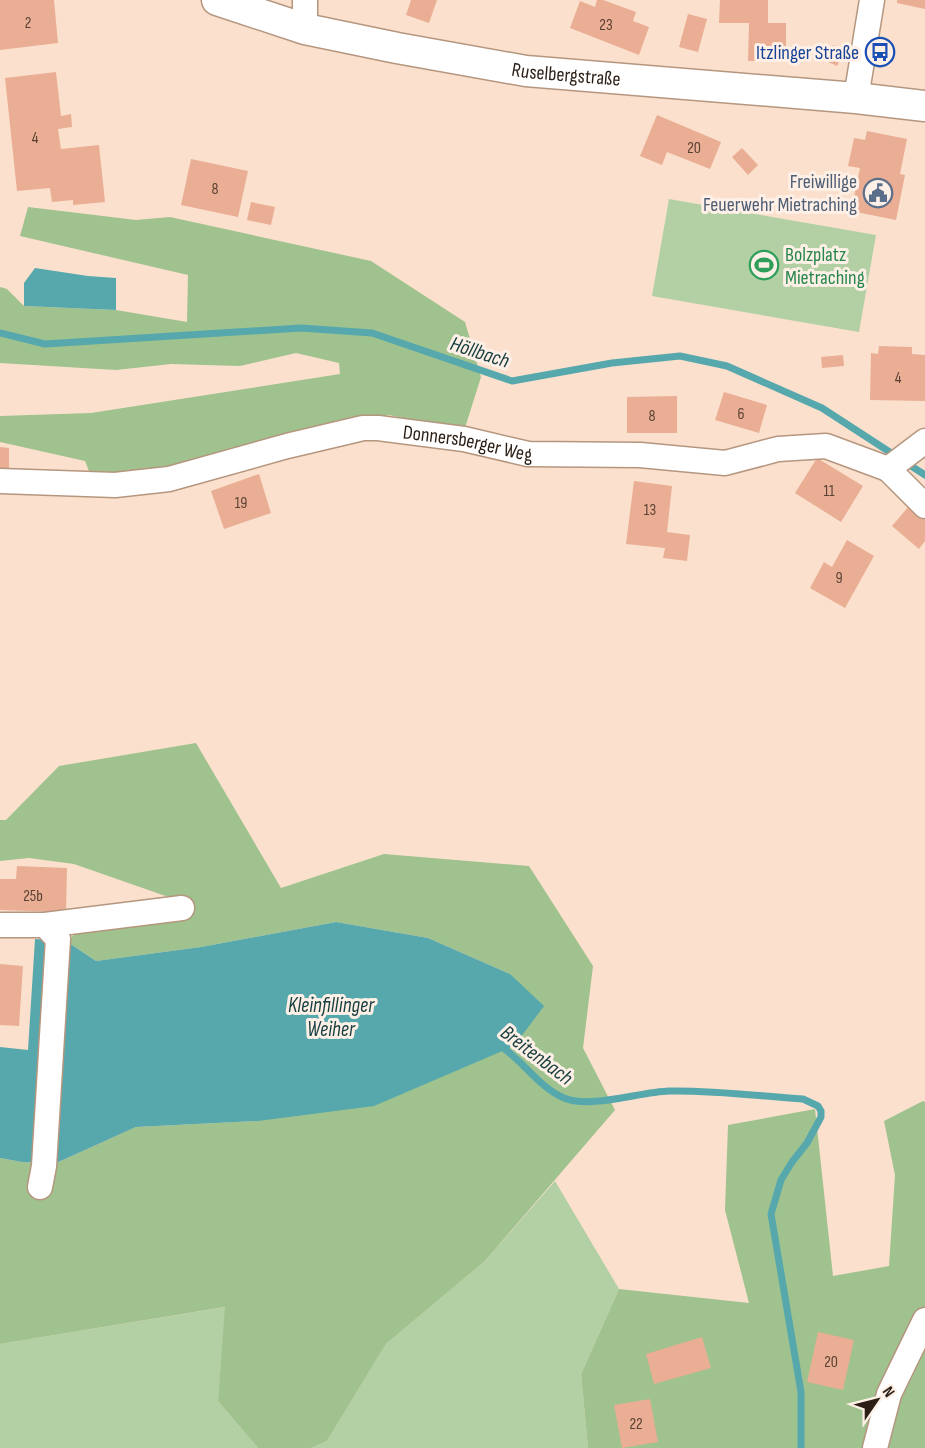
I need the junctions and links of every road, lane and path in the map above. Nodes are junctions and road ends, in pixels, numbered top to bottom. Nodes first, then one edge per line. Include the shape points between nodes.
1 (217, 0) edge
2 (304, 0) edge
3 (872, 0) edge
4 (305, 29) junction
5 (856, 98) junction
6 (922, 100) edge
7 (920, 445) edge
8 (889, 468) junction
9 (0, 481) edge
10 (925, 506) edge
11 (182, 908) dead end
12 (0, 925) edge
13 (51, 932) junction
14 (42, 1176) dead end
15 (925, 1320) edge
16 (875, 1448) edge

1 - 4 main road, Ruselbergstraße
2 - 4 street
3 - 5 street
4 - 5 main road, Ruselbergstraße via 526,71
5 - 6 main road, Ruselbergstraße
7 - 8 street
8 - 9 street, Donnersberger Weg via 826,446 778,449 725,463 640,455 528,454 464,439 363,428 169,479 115,485
8 - 10 street
11 - 13 street
12 - 13 street
13 - 14 street
15 - 16 street via 889,1394

